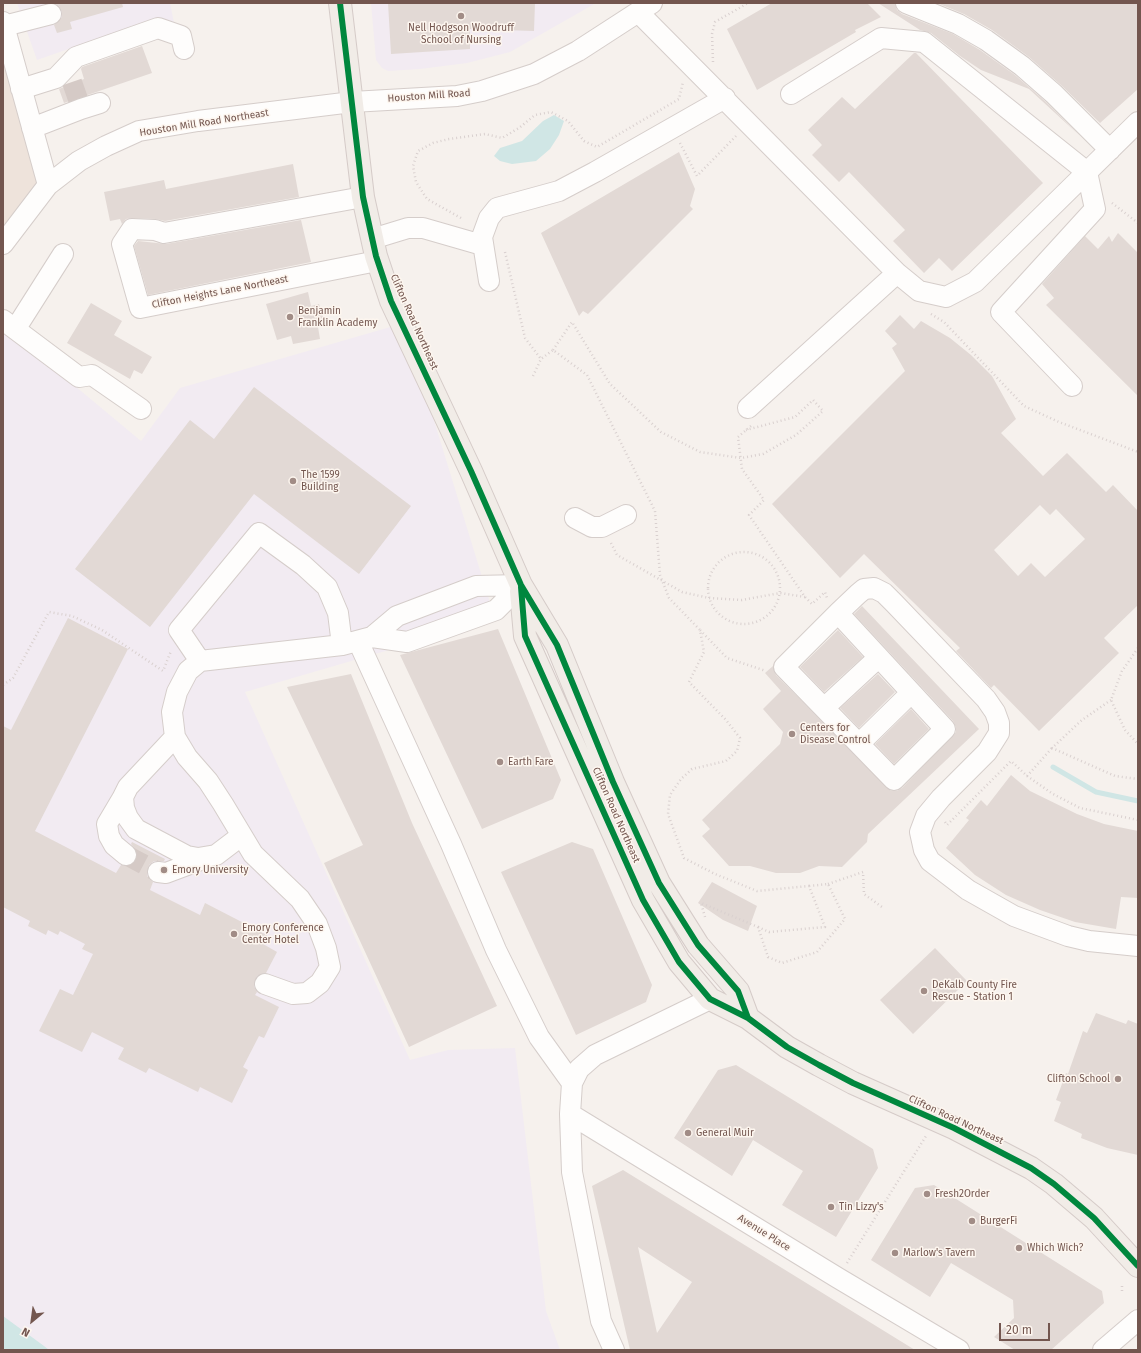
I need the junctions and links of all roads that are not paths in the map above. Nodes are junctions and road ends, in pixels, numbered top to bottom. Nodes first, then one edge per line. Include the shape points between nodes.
1 (340, 3) edge
2 (906, 3) edge
3 (645, 8) edge
4 (51, 14) dead end
5 (3, 24) edge
6 (184, 49) dead end
7 (7, 50) edge
8 (21, 89) junction
9 (790, 94) dead end
10 (725, 98) junction
11 (352, 102) junction
12 (87, 105) dead end
13 (1138, 122) edge
14 (32, 128) junction
15 (1110, 150) junction
16 (1087, 172) junction
17 (48, 184) junction
18 (363, 197) junction
19 (483, 237) junction
20 (372, 239) junction
21 (3, 244) edge
22 (63, 254) dead end
23 (378, 261) junction
24 (897, 273) junction
25 (489, 281) dead end
26 (10, 324) edge
27 (1072, 386) dead end
28 (141, 409) dead end
29 (749, 416) road end
30 (626, 515) dead end
31 (575, 518) dead end
32 (520, 585) junction
33 (838, 613) junction
34 (357, 641) junction
35 (878, 658) junction
36 (200, 661) junction
37 (911, 693) junction
38 (824, 708) junction
39 (175, 737) junction
40 (859, 744) junction
41 (123, 797) junction
42 (241, 836) junction
43 (126, 855) tunnel mouth
44 (209, 857) junction
45 (158, 872) tunnel mouth
46 (1138, 946) edge
47 (265, 984) dead end
48 (710, 999) junction
49 (748, 1018) junction
50 (572, 1083) junction
51 (570, 1114) junction
52 (1138, 1266) edge
53 (1138, 1320) edge
54 (614, 1350) edge
55 (959, 1350) edge
56 (1102, 1350) edge

1 - 11 main road, Clifton Road Northeast
2 - 15 street via 958,24 986,40 1022,66 1054,94
3 - 10 street
3 - 11 street, Houston Mill Road via 578,51 534,74 506,84 457,96
4 - 5 street
5 - 7 street
6 - 8 street via 181,36 158,28 76,57 69,74
7 - 8 street
8 - 14 street
9 - 16 street via 881,38 924,42
10 - 19 street via 559,191 497,208
10 - 24 street
11 - 17 street, Houston Mill Road Northeast via 139,131 79,161
11 - 18 main road, Clifton Road Northeast
12 - 14 street
13 - 15 street
14 - 17 street
15 - 16 street
16 - 24 street via 975,282 946,297 919,291
16 - 27 street via 1095,209 1001,312
17 - 21 street, Houston Mill Road Northeast
18 - 20 main road, Clifton Road Northeast
18 - 23 street, Clifton Heights Lane Northeast via 164,233 155,230 132,230 122,244 140,308
19 - 20 street via 408,228
19 - 25 street
20 - 23 main road, Clifton Road Northeast
22 - 26 street
23 - 32 main road, Clifton Road Northeast via 402,324 471,471
24 - 29 street
26 - 28 street via 79,377 92,375
30 - 31 street via 602,527 592,527
32 - 34 street via 476,586 397,616
32 - 34 street via 496,610 408,642
32 - 48 main road, Clifton Road Northeast via 525,636 640,894 679,962
32 - 49 main road, Clifton Road Northeast via 557,645 616,789 659,883 698,946 738,991
33 - 35 street
33 - 38 street via 784,667
33 - 46 street via 864,589 874,588 884,593 972,684 995,712 999,733 994,743 926,816 920,832 924,850 930,861 968,890 1014,916 1068,936
34 - 36 street
34 - 36 street via 338,613 326,587 303,565 259,533 183,636
34 - 50 street via 451,844 496,950 540,1037
35 - 37 street
35 - 38 street
36 - 39 street via 188,671 176,692 172,712
37 - 40 street
37 - 40 street via 945,729 894,780
38 - 40 street
39 - 41 street via 128,787
39 - 42 street via 187,757 208,781
41 - 43 street via 107,824 114,845
41 - 44 street via 128,818 136,829 187,856
42 - 44 street via 216,855
42 - 47 street via 253,854 300,900 317,924 329,961 330,968 320,984 308,993 293,994
44 - 45 street via 166,872
48 - 49 main road, Clifton Road Northeast
48 - 50 street via 595,1055 579,1069
49 - 52 main road, Clifton Road Northeast via 787,1047 819,1065 1008,1156 1054,1184 1094,1218
50 - 51 street
51 - 54 street via 572,1172 601,1321
51 - 55 street, Avenue Place
53 - 56 street

